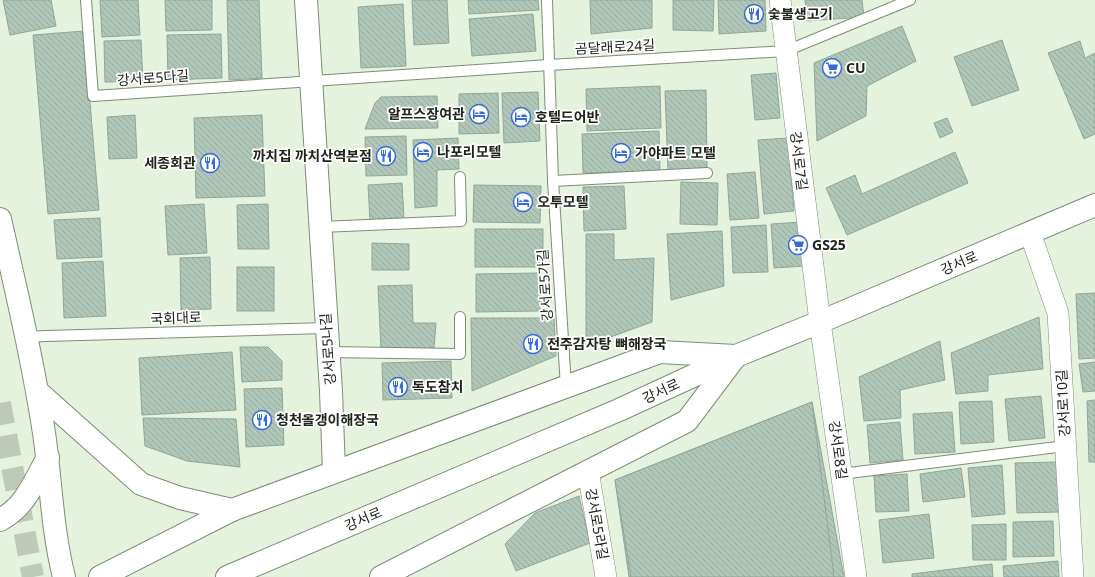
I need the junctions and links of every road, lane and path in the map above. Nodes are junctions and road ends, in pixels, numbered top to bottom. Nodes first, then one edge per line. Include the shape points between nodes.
1 (86, 0) edge
2 (306, 0) edge
3 (547, 0) edge
4 (780, 0) edge
5 (910, 0) edge
6 (786, 51) junction
7 (549, 65) junction
8 (312, 81) junction
9 (706, 173) dead end
10 (460, 177) dead end
11 (553, 181) junction
12 (1095, 205) edge
13 (0, 219) edge
14 (320, 227) junction
15 (1030, 233) junction
16 (460, 317) dead end
17 (820, 322) junction
18 (327, 328) junction
19 (27, 337) junction
20 (328, 352) junction
21 (736, 356) junction
22 (566, 387) junction
23 (38, 392) junction
24 (1065, 446) junction
25 (48, 457) junction
26 (334, 471) junction
27 (588, 471) junction
28 (842, 474) junction
29 (232, 510) junction
30 (0, 520) edge
31 (147, 553) junction
32 (64, 577) edge
33 (100, 577) edge
34 (132, 577) edge
35 (227, 577) edge
36 (381, 577) edge
37 (606, 577) edge
38 (856, 577) edge
39 (1073, 577) edge

1 - 8 lane, 강서로5다길 via 92,96
2 - 8 main road, 강서로5나길
3 - 7 lane, 강서로5가길
4 - 6 street, 강서로7길
5 - 6 lane, 곰달래로24길
6 - 7 lane, 곰달래로24길
6 - 17 street, 강서로7길
7 - 8 lane, 곰달래로24길
7 - 11 lane, 강서로5가길
8 - 14 main road, 강서로5나길
9 - 11 lane
10 - 14 lane via 461,221
11 - 22 lane, 강서로5가길
12 - 15 main road, 강서로
13 - 19 main road
14 - 18 main road, 강서로5나길
15 - 17 main road, 강서로
15 - 24 street, 강서로10길 via 1058,313
16 - 20 lane via 460,354
17 - 21 main road, 강서로
17 - 28 street, 강서로8길
18 - 19 lane, 국회대로
18 - 20 main road, 강서로5나길
19 - 23 main road
20 - 26 main road, 강서로5나길
21 - 22 main road via 660,352
21 - 27 main road via 687,421
21 - 35 main road, 강서로 via 619,410
22 - 26 main road
23 - 25 main road
23 - 29 main road via 141,484 180,498
24 - 28 lane
24 - 39 street, 강서로10길
25 - 30 main road via 25,500 10,515
25 - 32 main road via 59,558
26 - 29 main road
27 - 36 main road
27 - 37 street, 강서로5라길
28 - 38 street, 강서로8길
29 - 31 main road
31 - 33 main road
31 - 34 main road

